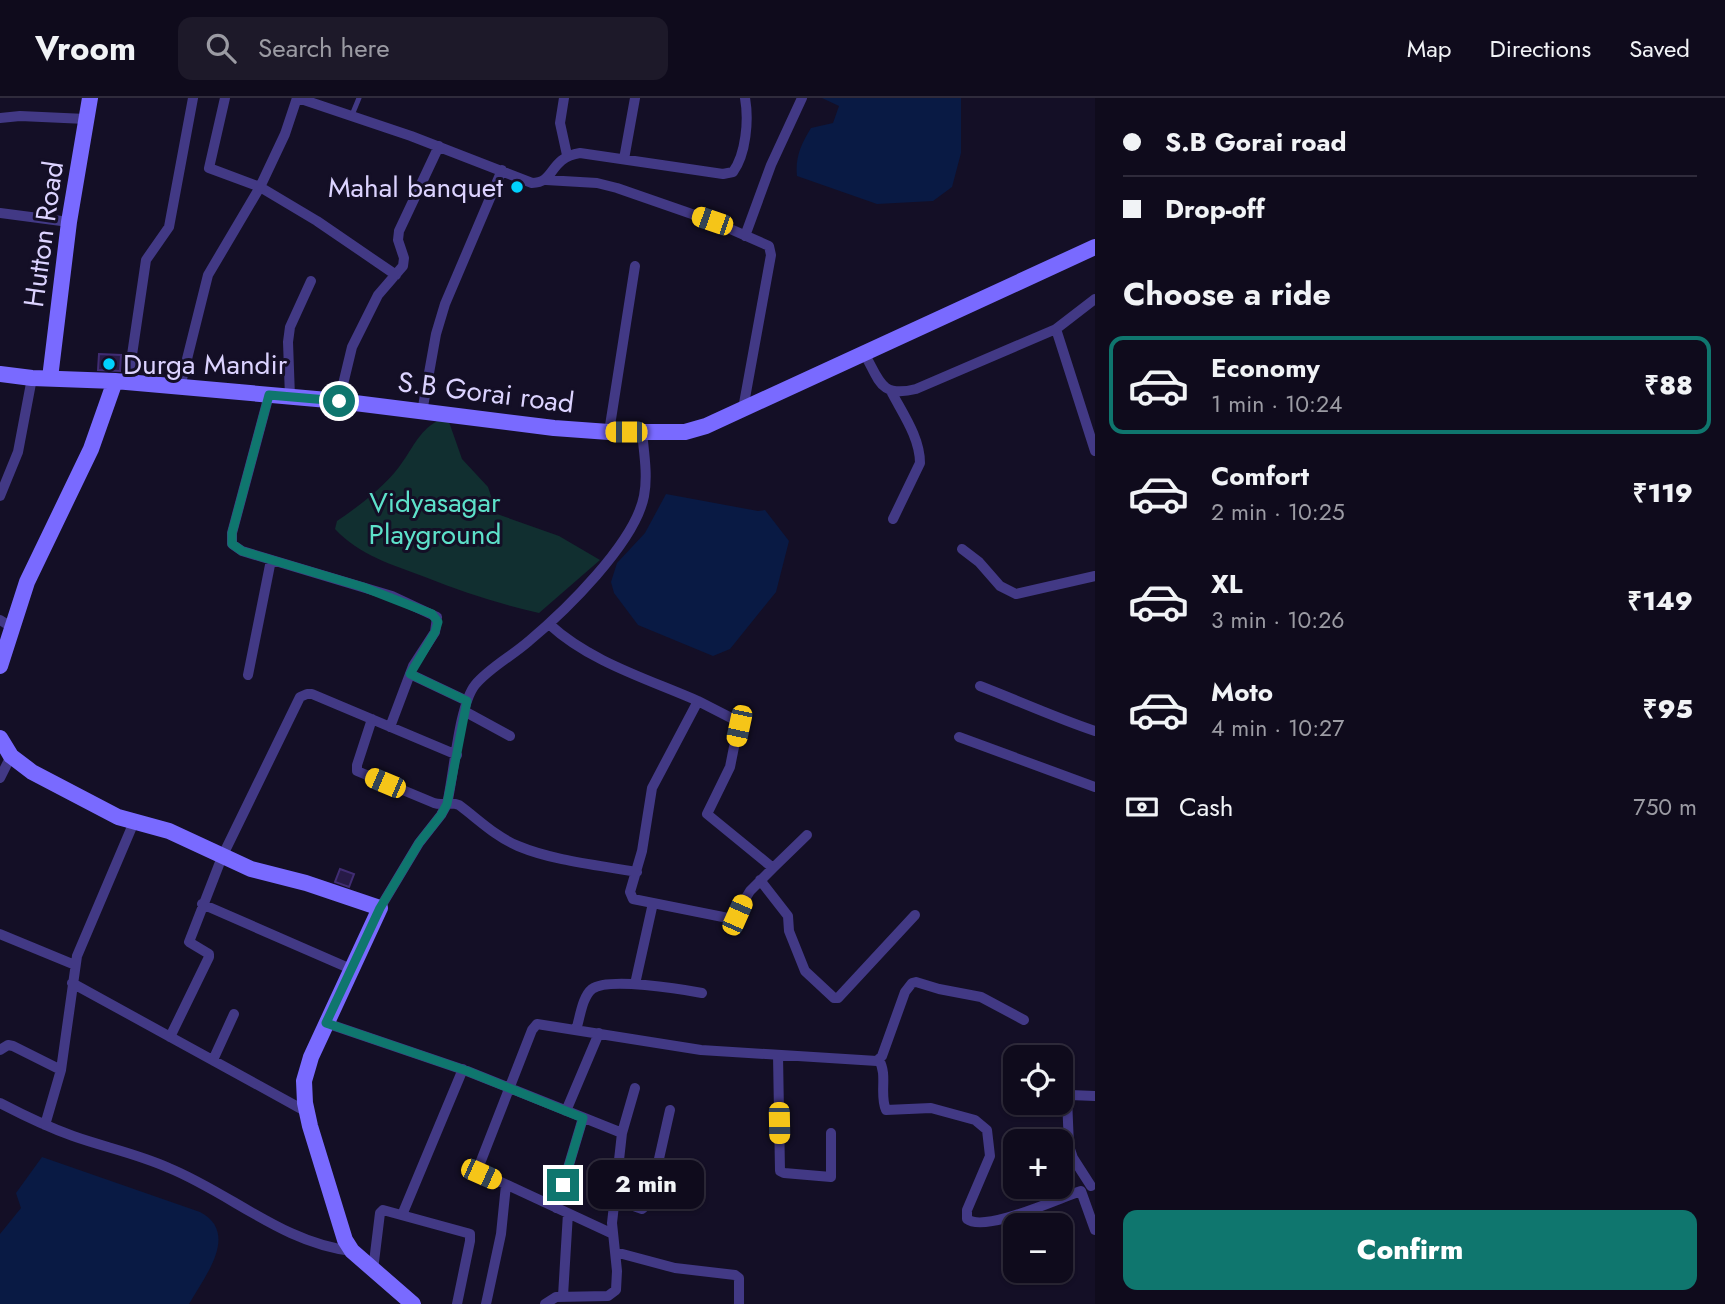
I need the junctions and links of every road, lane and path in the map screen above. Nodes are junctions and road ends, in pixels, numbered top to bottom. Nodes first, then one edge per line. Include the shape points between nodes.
1 (90, 98) edge
2 (193, 98) edge
3 (225, 98) edge
4 (298, 98) edge
5 (359, 98) edge
6 (564, 98) edge
7 (635, 98) edge
8 (745, 98) edge
9 (802, 98) edge
10 (352, 115) junction
11 (0, 118) edge
12 (86, 119) junction
13 (439, 146) junction
14 (567, 155) junction
15 (624, 159) junction
16 (502, 170) junction
17 (546, 180) junction
18 (260, 187) junction
19 (0, 213) edge
20 (69, 222) junction
21 (745, 236) junction
22 (1095, 247) edge
23 (635, 266) dead end
24 (396, 275) junction
25 (311, 281) dead end
26 (1095, 299) edge
27 (1056, 329) junction
28 (864, 353) junction
29 (0, 374) edge
30 (32, 378) junction
31 (50, 378) junction
32 (122, 382) junction
33 (180, 387) junction
34 (892, 393) junction
35 (269, 395) junction
36 (290, 397) junction
37 (339, 401) junction
38 (743, 409) junction
39 (422, 411) junction
40 (609, 432) junction
41 (642, 432) junction
42 (1095, 451) edge
43 (0, 496) edge
44 (893, 519) dead end
45 (962, 549) dead end
46 (271, 560) junction
47 (1095, 576) edge
48 (6, 624) edge
49 (549, 624) junction
50 (0, 666) edge
51 (410, 674) junction
52 (248, 675) dead end
53 (980, 687) dead end
54 (698, 701) junction
55 (465, 706) junction
56 (372, 719) junction
57 (390, 727) junction
58 (1095, 731) edge
59 (510, 736) dead end
60 (959, 737) dead end
61 (0, 738) edge
62 (457, 755) junction
63 (11, 756) junction
64 (0, 778) edge
65 (1095, 787) edge
66 (447, 804) junction
67 (134, 822) junction
68 (807, 835) dead end
69 (222, 857) junction
70 (772, 868) junction
71 (637, 872) junction
72 (761, 880) junction
73 (653, 903) junction
74 (202, 904) junction
75 (380, 908) junction
76 (915, 915) dead end
77 (0, 934) edge
78 (75, 965) junction
79 (351, 969) junction
80 (72, 982) junction
81 (635, 984) junction
82 (702, 993) dead end
83 (234, 1014) dead end
84 (1024, 1020) dead end
85 (326, 1023) junction
86 (576, 1030) junction
87 (599, 1033) junction
88 (170, 1037) junction
89 (0, 1050) edge
90 (778, 1055) junction
91 (213, 1060) junction
92 (878, 1060) junction
93 (463, 1069) junction
94 (61, 1070) junction
95 (509, 1088) junction
96 (635, 1088) dead end
97 (1095, 1096) edge
98 (0, 1102) edge
99 (670, 1110) dead end
100 (566, 1111) junction
101 (307, 1112) junction
102 (583, 1118) junction
103 (45, 1125) junction
104 (622, 1133) junction
105 (831, 1133) dead end
106 (506, 1185) junction
107 (1089, 1187) edge
108 (614, 1199) junction
109 (556, 1208) junction
110 (568, 1213) junction
111 (402, 1215) junction
112 (1095, 1230) edge
113 (613, 1234) junction
114 (352, 1251) junction
115 (615, 1252) junction
116 (373, 1270) junction
117 (563, 1296) junction
118 (413, 1304) edge
119 (457, 1304) edge
120 (486, 1304) edge
121 (545, 1304) edge
122 (739, 1304) edge

1 - 12 street, Hutton Road
2 - 32 street via 169,227 146,260
3 - 18 street via 209,167
4 - 10 street
4 - 18 street
5 - 10 lane
6 - 14 street via 560,123
7 - 15 street
8 - 15 street via 740,162 733,172
9 - 21 street
10 - 13 street
11 - 12 street
12 - 20 street, Hutton Road
13 - 16 street
13 - 24 street via 399,231 404,258
14 - 15 street
14 - 17 street
16 - 17 street via 532,183
16 - 39 street via 445,304
17 - 21 street via 617,188
18 - 24 street
18 - 33 street via 208,275
19 - 20 street
20 - 31 street, Hutton Road
21 - 38 street via 769,246 771,255
22 - 28 street, S.B Gorai road
23 - 40 street
24 - 37 street via 377,295 352,347
25 - 36 street via 290,327
26 - 27 street
27 - 34 street via 916,389
27 - 42 street
28 - 34 street
28 - 38 street, S.B Gorai road
29 - 30 street, S.B Gorai road
30 - 31 street, S.B Gorai road
30 - 43 street via 18,452
31 - 32 street, S.B Gorai road
32 - 33 street, S.B Gorai road
32 - 48 street
33 - 35 street, S.B Gorai road
34 - 44 street via 920,456
35 - 36 street, S.B Gorai road
35 - 46 street via 231,539 236,549
36 - 37 street, S.B Gorai road
37 - 39 street, S.B Gorai road
38 - 41 street, S.B Gorai road via 685,432
39 - 40 street, S.B Gorai road
40 - 41 street, S.B Gorai road
41 - 49 street via 646,478 639,512 623,541
45 - 47 street via 1000,586 1016,594
46 - 51 street via 392,596 432,614 438,622 435,632
46 - 52 street
48 - 50 street
49 - 54 street via 593,655
49 - 55 street via 485,676
51 - 55 street
51 - 57 street
53 - 58 street
54 - 70 street via 739,722 730,767 707,814
54 - 71 street via 652,788
55 - 59 street
55 - 62 street
56 - 57 street
56 - 66 street via 357,771 434,803
56 - 69 street via 312,694 300,697
57 - 62 street
60 - 65 street
61 - 63 street
62 - 66 street
63 - 64 street
63 - 67 street via 32,772
66 - 71 street via 459,805 516,845
66 - 75 street
67 - 69 street via 169,831
67 - 78 street
68 - 70 street
69 - 74 street
69 - 75 street
70 - 72 street
71 - 73 street via 631,896
72 - 73 street via 733,919
72 - 76 street via 788,916 789,931 806,971 834,998
73 - 81 street
74 - 79 street
74 - 88 street via 189,942 209,957
75 - 79 street
77 - 78 street
78 - 80 street
79 - 85 street
80 - 88 street
80 - 94 street
81 - 82 street
81 - 86 street via 591,989
83 - 91 street
84 - 92 street via 981,997 912,982
85 - 93 street
85 - 101 street via 304,1081
86 - 87 street
86 - 95 street via 537,1024
87 - 90 street via 701,1050
87 - 100 street
88 - 91 street
89 - 94 street via 13,1046
90 - 92 street
90 - 105 street via 780,1171 831,1177
91 - 101 street
92 - 107 street via 883,1069 886,1110 939,1110 975,1120 987,1130 989,1156 967,1210 970,1222 998,1220
93 - 95 street
93 - 111 street
94 - 103 street
95 - 100 street
95 - 106 street via 477,1168
96 - 104 street
97 - 107 street via 1067,1098 1069,1146
98 - 103 street
99 - 108 street via 649,1203 642,1209
100 - 102 street
101 - 114 street via 339,1227
102 - 104 street
102 - 109 street
103 - 114 street via 167,1167 238,1202 292,1236
104 - 108 street
106 - 109 street
106 - 120 street
107 - 112 street
108 - 113 street
109 - 110 street
110 - 113 street
110 - 117 street
111 - 116 street via 386,1210 380,1213
111 - 119 street via 470,1234
113 - 115 street
114 - 116 street
115 - 117 street via 618,1284 614,1294
115 - 122 street via 675,1268 735,1275 739,1278
116 - 118 street
117 - 121 street

